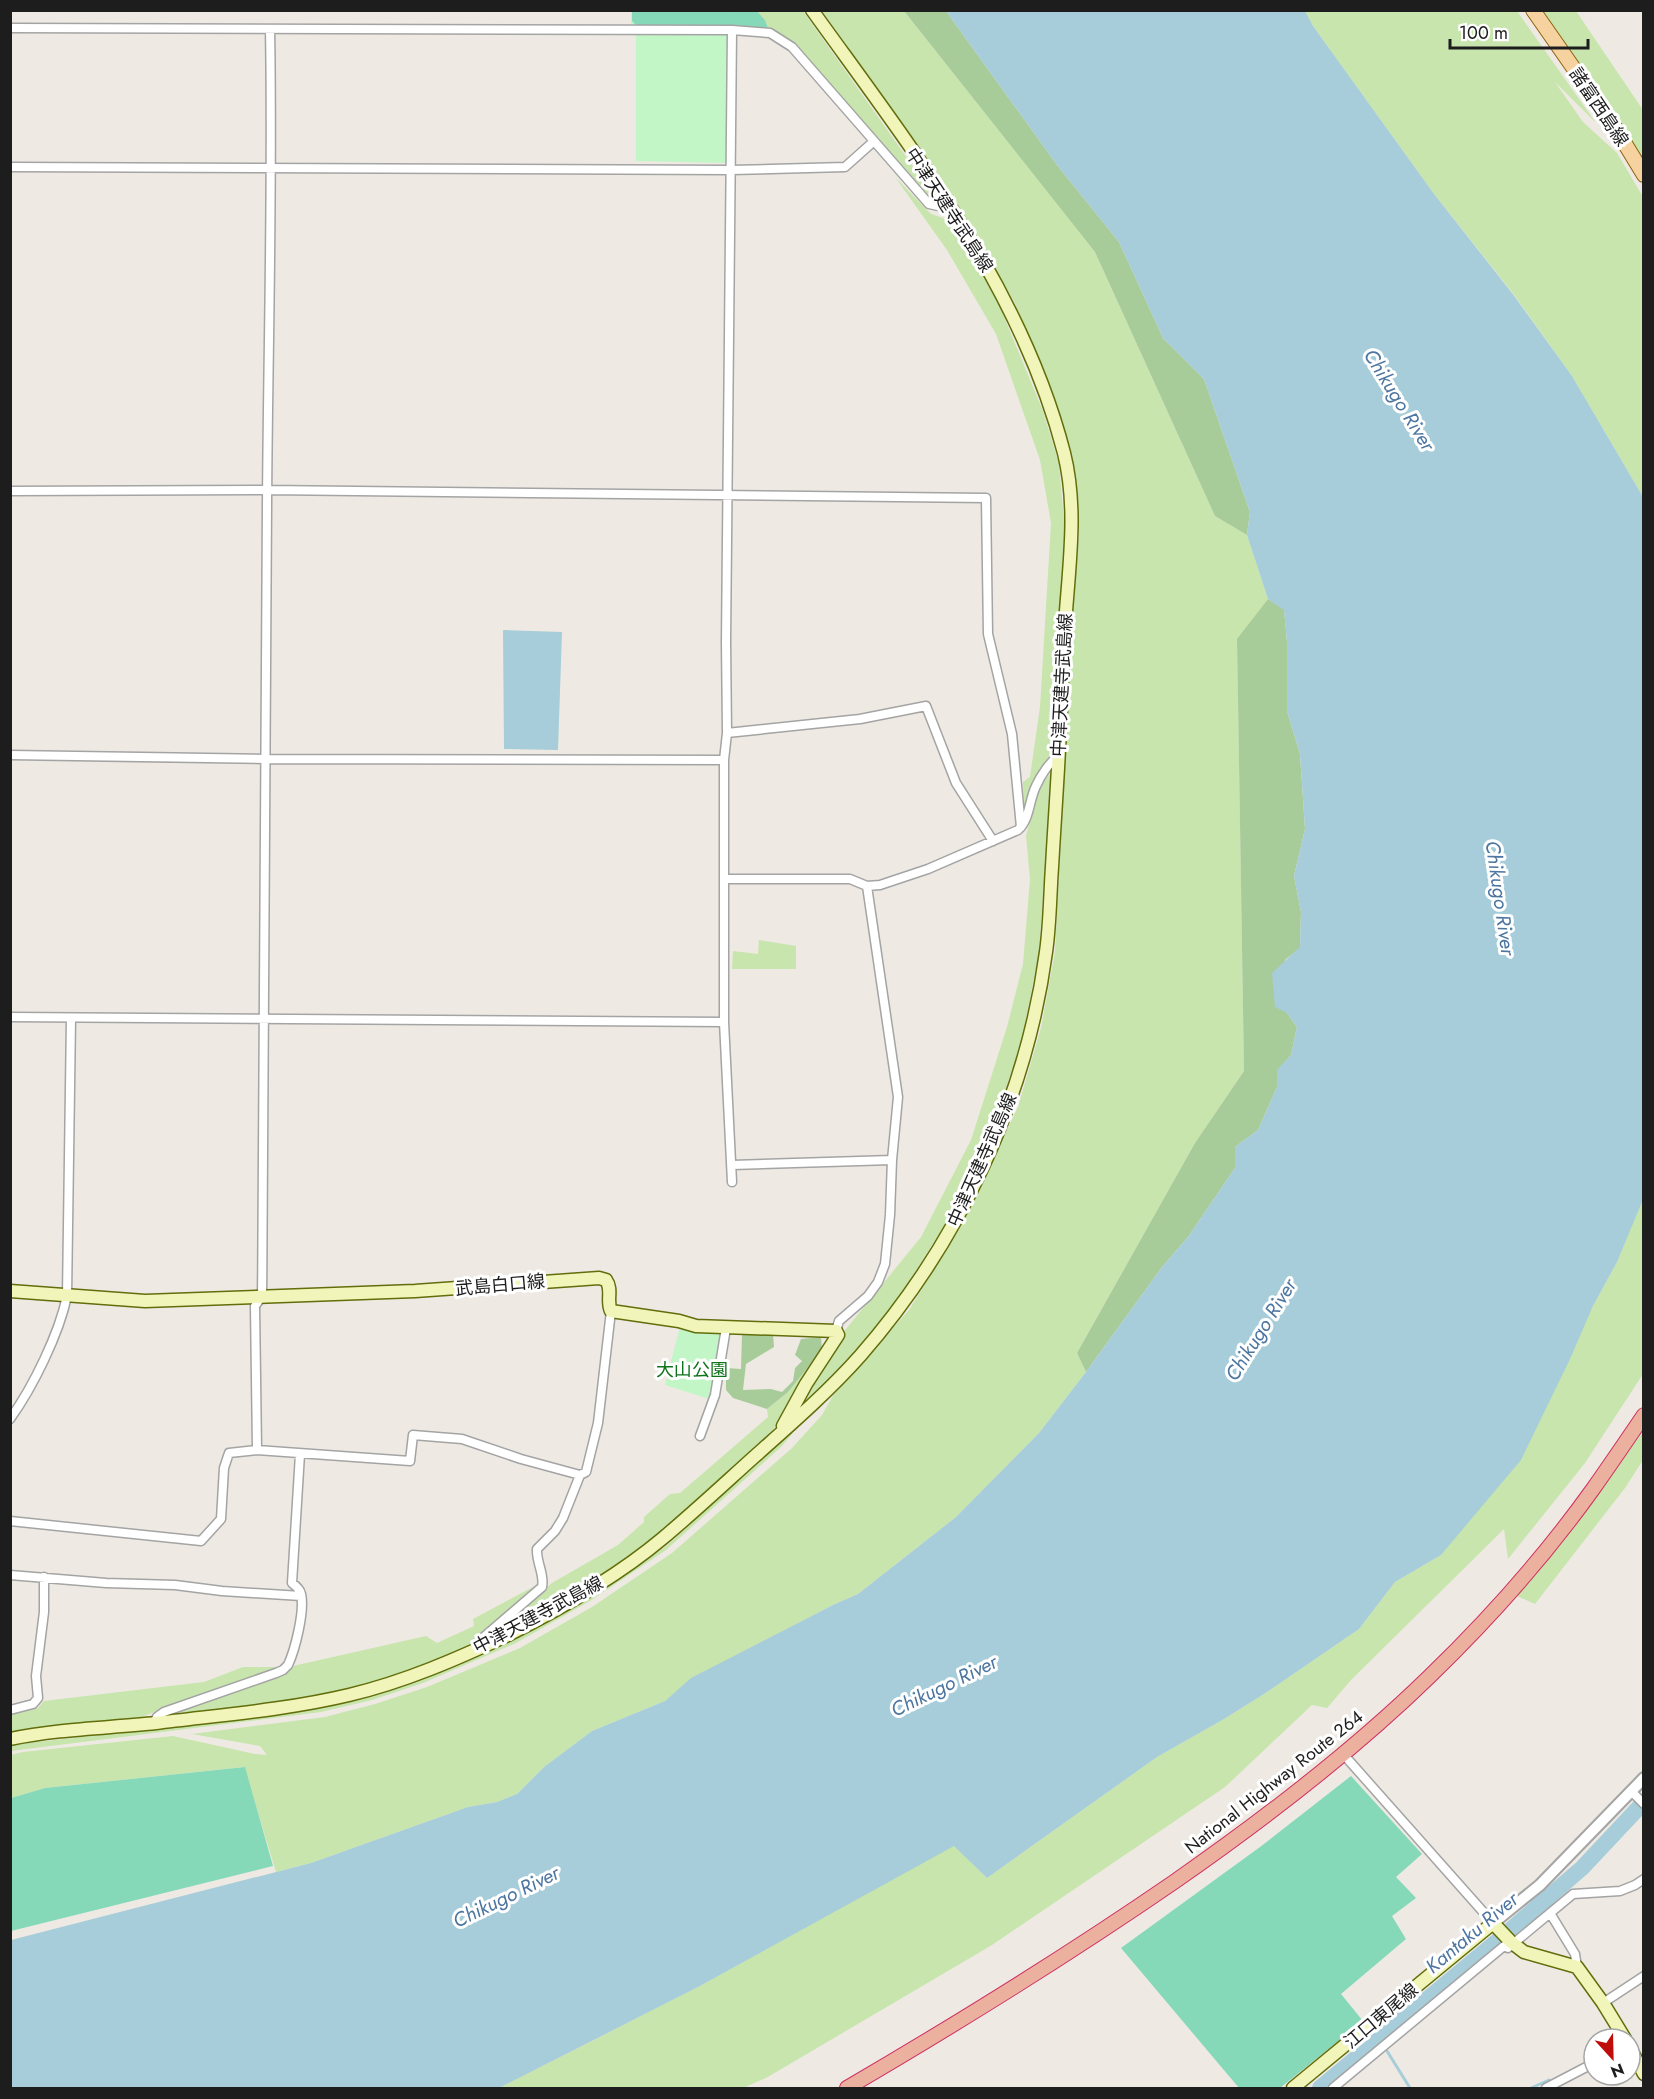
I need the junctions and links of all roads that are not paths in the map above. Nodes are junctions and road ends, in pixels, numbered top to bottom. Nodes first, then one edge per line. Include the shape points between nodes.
1 (812, 10) edge
2 (1533, 10) edge
3 (10, 28) edge
4 (270, 29) junction
5 (732, 30) junction
6 (873, 142) junction
7 (10, 167) edge
8 (272, 168) junction
9 (731, 170) junction
10 (1644, 175) edge
11 (952, 209) junction
12 (10, 490) edge
13 (267, 490) junction
14 (727, 495) junction
15 (727, 733) junction
16 (10, 755) edge
17 (1059, 755) junction
18 (265, 759) junction
19 (724, 760) junction
20 (1021, 827) junction
21 (993, 841) junction
22 (726, 879) junction
23 (867, 886) junction
24 (10, 1017) edge
25 (70, 1017) junction
26 (265, 1020) junction
27 (724, 1022) junction
28 (892, 1160) junction
29 (732, 1165) junction
30 (732, 1182) dead end
31 (10, 1291) edge
32 (67, 1296) junction
33 (262, 1296) junction
34 (611, 1311) junction
35 (726, 1328) junction
36 (836, 1331) junction
37 (1644, 1415) edge
38 (10, 1419) edge
39 (700, 1436) dead end
40 (776, 1437) junction
41 (257, 1450) junction
42 (300, 1454) junction
43 (580, 1475) junction
44 (10, 1521) edge
45 (10, 1575) edge
46 (44, 1577) junction
47 (302, 1596) junction
48 (472, 1651) junction
49 (10, 1710) edge
50 (154, 1723) junction
51 (10, 1739) edge
52 (1344, 1755) junction
53 (1644, 1778) edge
54 (1637, 1797) edge
55 (1644, 1879) edge
56 (1550, 1913) junction
57 (1495, 1925) junction
58 (1512, 1943) junction
59 (1577, 1967) junction
60 (1644, 1976) edge
61 (1603, 2003) junction
62 (1618, 2027) edge
63 (1582, 2069) edge
64 (847, 2088) edge
65 (1293, 2088) edge
66 (1333, 2088) edge
67 (1546, 2088) edge

1 - 11 main road, 中津天建寺武島線
2 - 10 main road, 諸富西島線
3 - 4 street
4 - 5 street
4 - 8 street
5 - 6 street via 770,33 792,47
5 - 9 street
6 - 9 street via 845,167
6 - 11 street via 929,204
7 - 8 street
8 - 9 street
8 - 13 street
9 - 14 street
11 - 17 main road, 中津天建寺武島線 via 1020,333 1065,459 1072,506 1072,542
12 - 13 street
13 - 14 street
13 - 18 street
14 - 15 street
14 - 20 street via 986,498 988,634 1012,734
15 - 19 street
15 - 21 street via 860,719 926,706 956,783
16 - 18 street
17 - 20 street via 1036,786
17 - 40 main road, 中津天建寺武島線 via 1046,950 1031,1033 1010,1102 952,1228 902,1305 857,1359
18 - 19 street
18 - 26 street
19 - 22 street
20 - 21 street
21 - 23 street via 928,869
22 - 23 street via 850,879
22 - 27 street
23 - 28 street via 898,1097
24 - 25 street
25 - 26 street
25 - 32 street
26 - 27 street
26 - 33 street
27 - 29 street
28 - 29 street
28 - 36 street via 885,1264 868,1296 839,1321
29 - 30 street
31 - 32 main road, 武島白口線
32 - 33 main road, 武島白口線 via 145,1301
32 - 38 street via 26,1396
33 - 34 main road, 武島白口線 via 415,1291 599,1278 610,1285
33 - 41 street via 255,1306
34 - 35 main road
34 - 43 street via 598,1423 586,1472
35 - 36 main road
35 - 39 street via 715,1395
36 - 40 main road via 838,1335
37 - 52 highway, National Highway Route 264 via 1548,1547 1483,1621
40 - 48 main road, 中津天建寺武島線 via 659,1542 584,1593
41 - 42 street
41 - 44 street via 229,1453 224,1467 221,1518 201,1541
42 - 43 street via 410,1461 413,1435 462,1439
42 - 47 street via 292,1583
43 - 48 street via 563,1518 537,1549 542,1587
45 - 46 street
46 - 47 street
46 - 49 street via 36,1676 38,1698 33,1704
47 - 50 street via 291,1658 284,1670 164,1712
48 - 50 main road, 中津天建寺武島線 via 419,1674 352,1695
50 - 51 main road, 中津天建寺武島線
52 - 57 street
52 - 64 highway, National Highway Route 264 via 1241,1835 1094,1937
53 - 54 street
54 - 57 street
55 - 56 street via 1620,1890 1573,1894
56 - 58 street
56 - 59 street via 1575,1954
57 - 58 main road
57 - 65 main road, 江口東尾線
58 - 59 main road via 1524,1952
58 - 66 street
59 - 61 main road
60 - 61 street
61 - 62 main road
63 - 67 street

